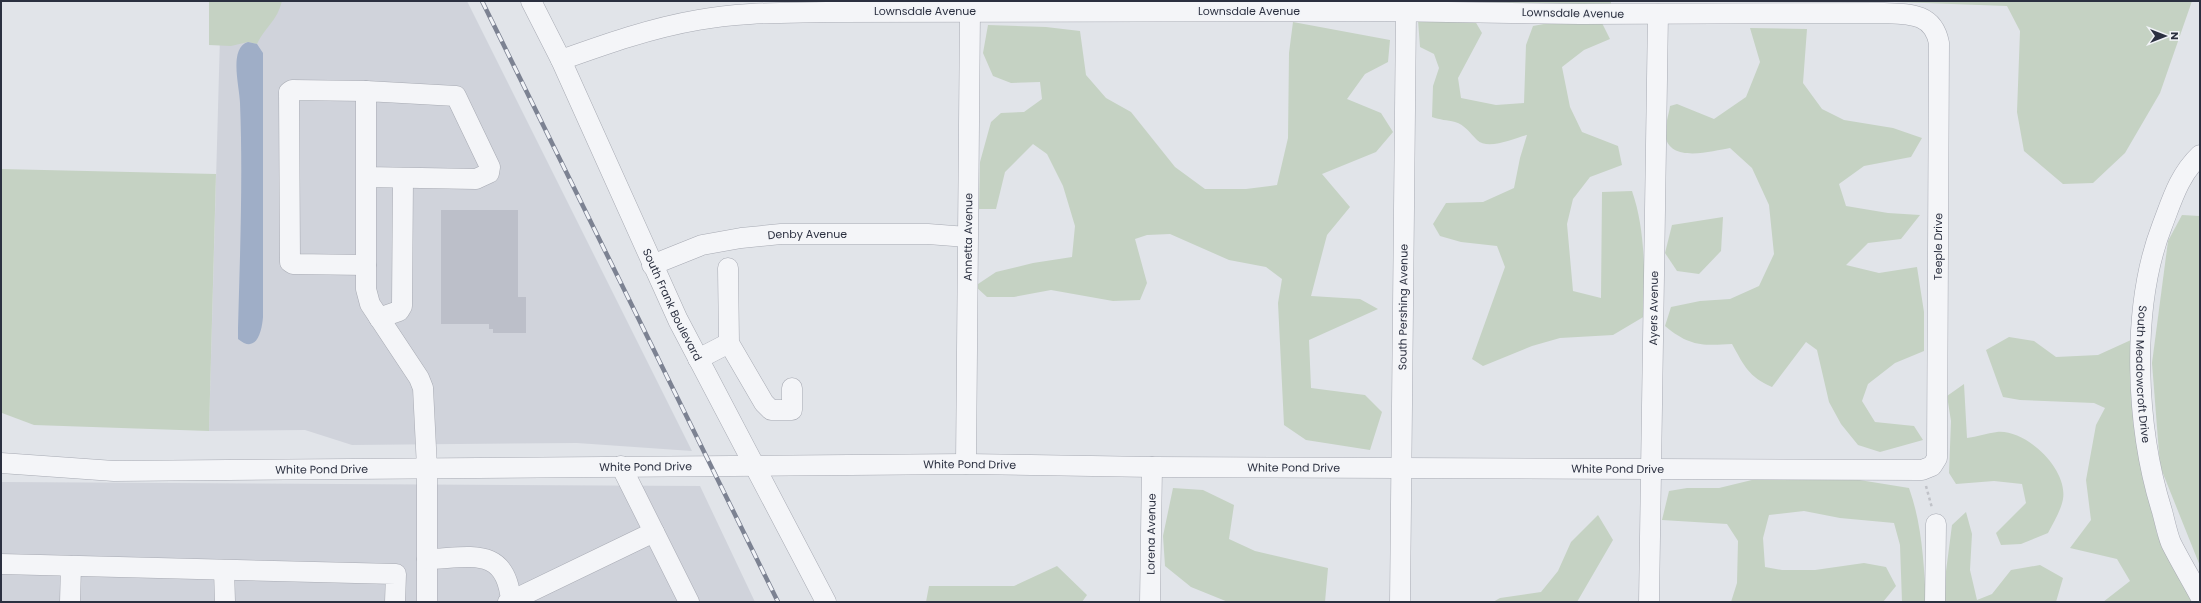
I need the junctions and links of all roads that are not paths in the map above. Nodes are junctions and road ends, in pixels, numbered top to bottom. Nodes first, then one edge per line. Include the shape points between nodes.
1 (531, 1) edge
2 (970, 11) junction
3 (1406, 12) junction
4 (1658, 14) junction
5 (1936, 31) joint
6 (561, 60) junction
7 (366, 92) junction
8 (2200, 155) edge
9 (366, 177) junction
10 (404, 178) junction
11 (967, 237) junction
12 (366, 265) junction
13 (652, 265) junction
14 (728, 268) dead end
15 (379, 318) junction
16 (729, 343) junction
17 (698, 359) junction
18 (792, 388) dead end
19 (1, 463) edge
20 (966, 464) junction
21 (755, 465) junction
22 (1928, 465) joint
23 (621, 466) junction
24 (1152, 467) junction
25 (1402, 467) junction
26 (427, 468) junction
27 (1652, 469) junction
28 (1936, 524) road end
29 (654, 532) junction
30 (1, 564) edge
31 (71, 566) junction
32 (427, 566) junction
33 (224, 570) junction
34 (396, 574) junction
35 (2200, 596) edge
36 (510, 601) edge
37 (70, 602) edge
38 (224, 602) edge
39 (395, 602) edge
40 (427, 602) edge
41 (689, 602) edge
42 (826, 602) edge
43 (1150, 602) edge
44 (1400, 602) edge
45 (1649, 602) edge
46 (1935, 602) edge

1 - 6 street, South Frank Boulevard
2 - 3 street, Lownsdale Avenue
2 - 6 street, Lownsdale Avenue via 748,14 699,19 655,29
2 - 11 street, Annetta Avenue
3 - 4 street, Lownsdale Avenue
3 - 25 street, South Pershing Avenue
4 - 5 street, Lownsdale Avenue via 1909,14 1921,16
4 - 27 street, Ayers Avenue
5 - 22 street, Teeple Drive via 1939,44 1937,453
6 - 13 street, South Frank Boulevard
7 - 9 street
7 - 10 street via 456,96 490,167 489,173 476,179
7 - 12 street via 289,92 290,262
8 - 35 street, South Meadowcroft Drive via 2188,168 2175,191 2160,230 2150,265 2144,301 2141,350 2143,423 2148,460 2171,542
9 - 10 street
9 - 12 street
10 - 15 street via 402,306 399,310
11 - 13 street, Denby Avenue via 920,234 775,234 702,245
11 - 20 street, Annetta Avenue
12 - 15 street via 366,289 370,304
13 - 17 street, South Frank Boulevard
14 - 16 street
15 - 26 street via 423,388
16 - 17 street
16 - 18 street via 764,403 771,410 792,410
17 - 21 street, South Frank Boulevard
19 - 26 street, White Pond Drive via 114,471
20 - 21 street, White Pond Drive
20 - 24 street, White Pond Drive
21 - 23 street, White Pond Drive
21 - 42 street, South Frank Boulevard
22 - 27 street, White Pond Drive
23 - 26 street, White Pond Drive
23 - 29 street
24 - 25 street, White Pond Drive
24 - 43 street, Lorena Avenue
25 - 27 street, White Pond Drive
25 - 44 street, South Pershing Avenue
26 - 32 street
27 - 45 street, Ayers Avenue
28 - 46 street
29 - 36 street
29 - 41 street
30 - 31 street
31 - 33 street
31 - 37 street
32 - 34 street
32 - 36 street via 477,557 496,562 506,575
32 - 40 street
33 - 34 street
33 - 38 street
34 - 39 street

